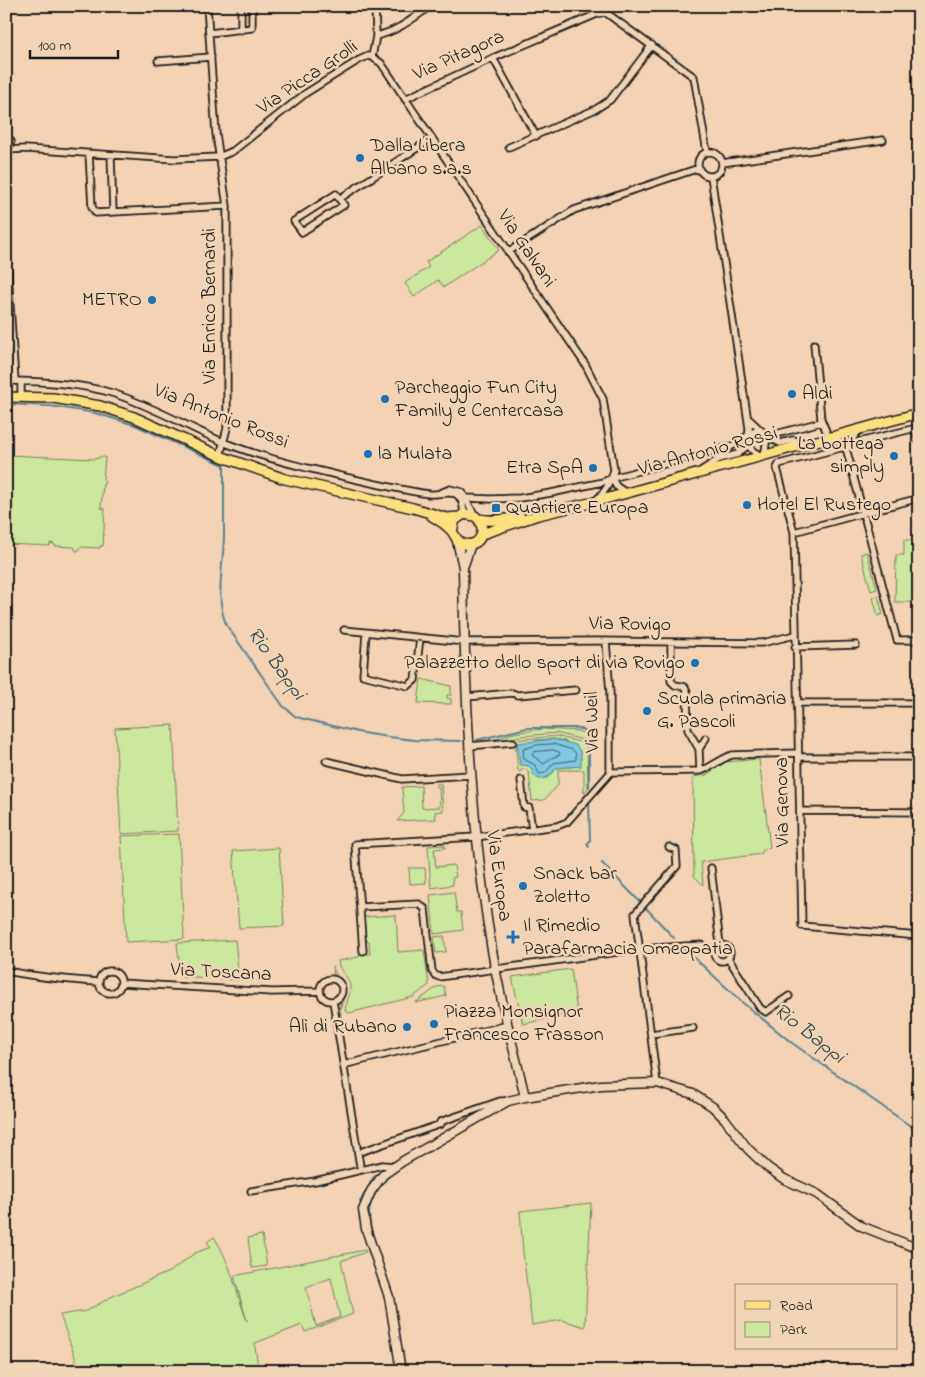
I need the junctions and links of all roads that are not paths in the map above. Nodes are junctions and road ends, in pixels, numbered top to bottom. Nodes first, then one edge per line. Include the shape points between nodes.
1 (207, 6) edge
2 (241, 6) edge
3 (252, 6) edge
4 (375, 6) edge
5 (431, 6) edge
6 (241, 30) junction
7 (209, 33) junction
8 (376, 36) junction
9 (652, 45) junction
10 (211, 57) junction
11 (372, 57) junction
12 (493, 58) junction
13 (158, 61) dead end
14 (405, 99) junction
15 (6, 134) edge
16 (536, 136) junction
17 (431, 139) junction
18 (883, 140) dead end
19 (11, 141) junction
20 (509, 147) dead end
21 (25, 149) junction
22 (7, 152) edge
23 (707, 152) junction
24 (89, 154) junction
25 (111, 155) junction
26 (219, 156) junction
27 (722, 162) junction
28 (699, 168) junction
29 (711, 176) junction
30 (340, 199) junction
31 (226, 206) junction
32 (113, 212) junction
33 (6, 243) edge
34 (508, 252) junction
35 (814, 344) dead end
36 (6, 381) edge
37 (18, 382) junction
38 (8, 395) edge
39 (21, 397) junction
40 (919, 413) edge
41 (749, 419) junction
42 (821, 422) junction
43 (759, 430) junction
44 (859, 430) junction
45 (749, 433) junction
46 (846, 433) junction
47 (766, 436) junction
48 (830, 438) junction
49 (224, 442) junction
50 (919, 442) edge
51 (808, 443) junction
52 (748, 445) junction
53 (844, 446) junction
54 (220, 456) junction
55 (761, 456) junction
56 (779, 464) joint
57 (694, 474) junction
58 (612, 478) junction
59 (626, 493) junction
60 (438, 494) junction
61 (466, 498) junction
62 (919, 498) edge
63 (594, 502) junction
64 (428, 513) junction
65 (864, 513) junction
66 (462, 515) junction
67 (538, 515) junction
68 (477, 517) junction
69 (452, 532) junction
70 (794, 532) junction
71 (482, 534) junction
72 (457, 540) junction
73 (471, 544) junction
74 (463, 567) junction
75 (344, 630) dead end
76 (366, 633) junction
77 (795, 635) junction
78 (420, 638) junction
79 (919, 640) edge
80 (606, 641) junction
81 (465, 642) junction
82 (671, 642) junction
83 (856, 645) dead end
84 (795, 646) junction
85 (576, 690) dead end
86 (467, 697) junction
87 (797, 703) junction
88 (919, 703) edge
89 (706, 738) dead end
90 (469, 742) junction
91 (513, 742) dead end
92 (699, 749) junction
93 (798, 755) junction
94 (919, 757) edge
95 (326, 761) dead end
96 (700, 771) junction
97 (611, 772) junction
98 (470, 775) junction
99 (520, 780) dead end
100 (800, 811) junction
101 (919, 812) edge
102 (532, 830) junction
103 (476, 837) junction
104 (669, 847) dead end
105 (711, 868) dead end
106 (360, 907) junction
107 (919, 936) edge
108 (720, 945) junction
109 (638, 949) junction
110 (363, 951) dead end
111 (714, 951) junction
112 (728, 958) junction
113 (495, 969) junction
114 (6, 971) edge
115 (99, 982) junction
116 (121, 983) junction
117 (319, 991) junction
118 (790, 996) dead end
119 (333, 1002) junction
120 (508, 1026) junction
121 (693, 1028) dead end
122 (651, 1034) junction
123 (343, 1065) junction
124 (657, 1083) junction
125 (525, 1096) junction
126 (508, 1101) junction
127 (363, 1151) dead end
128 (360, 1166) dead end
129 (396, 1166) junction
130 (251, 1191) dead end
131 (919, 1249) edge
132 (401, 1371) edge

1 - 7 street, Via Enrico Bernardi
2 - 6 street
3 - 6 street via 252,28
4 - 8 street
5 - 8 street, Via Picca Grolli via 399,27
6 - 7 street
7 - 10 street, Via Enrico Bernardi
8 - 11 street, Via Picca Grolli
9 - 12 street, Via Pitagora via 605,12
9 - 16 street via 610,100
9 - 23 street, Via Pitagora via 694,77
10 - 13 street
10 - 26 street, Via Enrico Bernardi
11 - 14 street, Via Galvani via 381,63
11 - 26 street, Via Picca Grolli via 359,60 306,93 233,151
12 - 14 street, Via Pitagora
12 - 16 street
14 - 17 street, Via Galvani
15 - 19 street
16 - 20 street
17 - 30 street
17 - 34 street, Via Galvani
18 - 27 street
19 - 21 street
19 - 22 street
21 - 22 street
21 - 24 street
23 - 27 street via 715,153
23 - 28 street via 700,156
24 - 25 street
24 - 32 street via 92,207 96,213
25 - 26 street via 174,159
25 - 32 street
26 - 31 street, Via Enrico Bernardi
27 - 29 street via 720,170
28 - 29 street
28 - 34 street via 574,210
29 - 41 street
30 - 30 street via 336,194 294,221 302,232 344,205
31 - 32 street
31 - 49 street, Via Enrico Bernardi via 227,428
33 - 37 street
34 - 58 street, Via Galvani via 596,383 603,399 614,470
35 - 42 street
36 - 37 street, Via Antonio Rossi
37 - 39 street
37 - 49 street, Via Antonio Rossi via 66,385 110,393
38 - 39 main road, Via Antonio Rossi
39 - 54 main road, Via Antonio Rossi via 84,402 110,409
40 - 44 main road, Via Antonio Rossi
41 - 43 street
41 - 45 street
42 - 47 street, Via Antonio Rossi
42 - 48 street
43 - 45 street, Via Antonio Rossi
43 - 47 street
44 - 46 main road, Via Antonio Rossi
44 - 53 street
45 - 47 street via 761,438
45 - 52 street
45 - 58 street, Via Antonio Rossi via 732,446
46 - 48 main road, Via Antonio Rossi
46 - 53 street via 842,440
47 - 51 street via 780,443 793,440
47 - 55 street via 765,451
48 - 51 main road, Via Antonio Rossi
48 - 53 street
49 - 54 street, Via Enrico Bernardi
49 - 60 street, Via Antonio Rossi via 300,466
50 - 53 street, Via Antonio Rossi via 912,429
51 - 55 main road, Via Antonio Rossi
52 - 55 street
52 - 57 street via 738,454 719,459
53 - 56 street, Via Antonio Rossi
53 - 65 street
54 - 64 main road, Via Antonio Rossi via 285,479
55 - 57 main road, Via Antonio Rossi
56 - 70 street, Via Genova via 777,468
57 - 59 main road, Via Antonio Rossi
58 - 59 street via 616,486
58 - 61 street, Via Antonio Rossi via 592,485 520,498
58 - 63 street, Via Antonio Rossi via 604,493
59 - 63 main road, Via Antonio Rossi
60 - 61 street, Via Antonio Rossi via 456,489
60 - 66 street, Via Antonio Rossi via 458,495
61 - 68 street
62 - 65 street
63 - 67 main road, Via Antonio Rossi
64 - 66 main road, Via Antonio Rossi via 447,518
64 - 69 main road, Via Antonio Rossi
65 - 70 street
65 - 79 street via 897,640
66 - 68 main road, Via Antonio Rossi
66 - 69 main road via 455,520
67 - 68 main road, Via Antonio Rossi via 487,521
67 - 71 main road, Via Antonio Rossi
68 - 71 main road via 482,524
69 - 72 main road, Via Antonio Rossi
70 - 77 street, Via Genova
71 - 73 main road, Via Antonio Rossi
72 - 73 main road
72 - 74 street, Via Europa
73 - 74 street, Via Europa
74 - 81 street, Via Europa
75 - 76 street, Via Rovigo
76 - 78 street, Via Rovigo
76 - 78 street via 363,675 408,686 415,680
77 - 82 street, Via Rovigo via 762,643
77 - 84 street, Via Genova
78 - 81 street, Via Rovigo
80 - 81 street, Via Rovigo
80 - 82 street, Via Rovigo
80 - 97 street, Via Weil
81 - 86 street, Via Europa
82 - 92 street via 671,681 687,691 688,730
83 - 84 street
84 - 87 street, Via Genova
85 - 86 street
86 - 90 street, Via Europa
87 - 88 street
87 - 93 street, Via Genova
89 - 92 street
90 - 91 street
90 - 98 street, Via Europa
92 - 96 street
93 - 94 street
93 - 96 street via 732,755
93 - 100 street, Via Genova
95 - 98 street via 402,779
96 - 97 street
97 - 102 street via 562,825
98 - 103 street, Via Europa
99 - 102 street
100 - 101 street
100 - 107 street, Via Genova via 802,926
102 - 103 street
103 - 106 street via 355,844
103 - 113 street, Via Europa
104 - 109 street via 676,850 677,866 635,914
105 - 108 street
106 - 110 street
106 - 113 street via 419,904 424,909 435,975
108 - 111 street
108 - 112 street via 730,950
109 - 111 street via 702,945
109 - 113 street
109 - 122 street
111 - 112 street via 720,961
112 - 118 street via 760,1008 766,1012
113 - 120 street, Via Europa
114 - 115 street, Via Toscana
115 - 116 street, Via Toscana via 103,991 110,993
115 - 116 street, Via Toscana via 109,971 118,975
116 - 117 street, Via Toscana via 272,992
117 - 119 street via 324,999
117 - 119 street via 324,981 337,980 342,986 342,994
119 - 123 street
120 - 123 street
120 - 125 street, Via Europa
121 - 122 street
122 - 124 street
123 - 128 street
124 - 125 street via 601,1085
124 - 131 street via 693,1094 713,1107 748,1149 784,1179 817,1194 861,1226
125 - 126 street
126 - 127 street via 500,1101
126 - 129 street
129 - 130 street via 382,1165 316,1181
129 - 132 street via 383,1175 363,1210 389,1297

